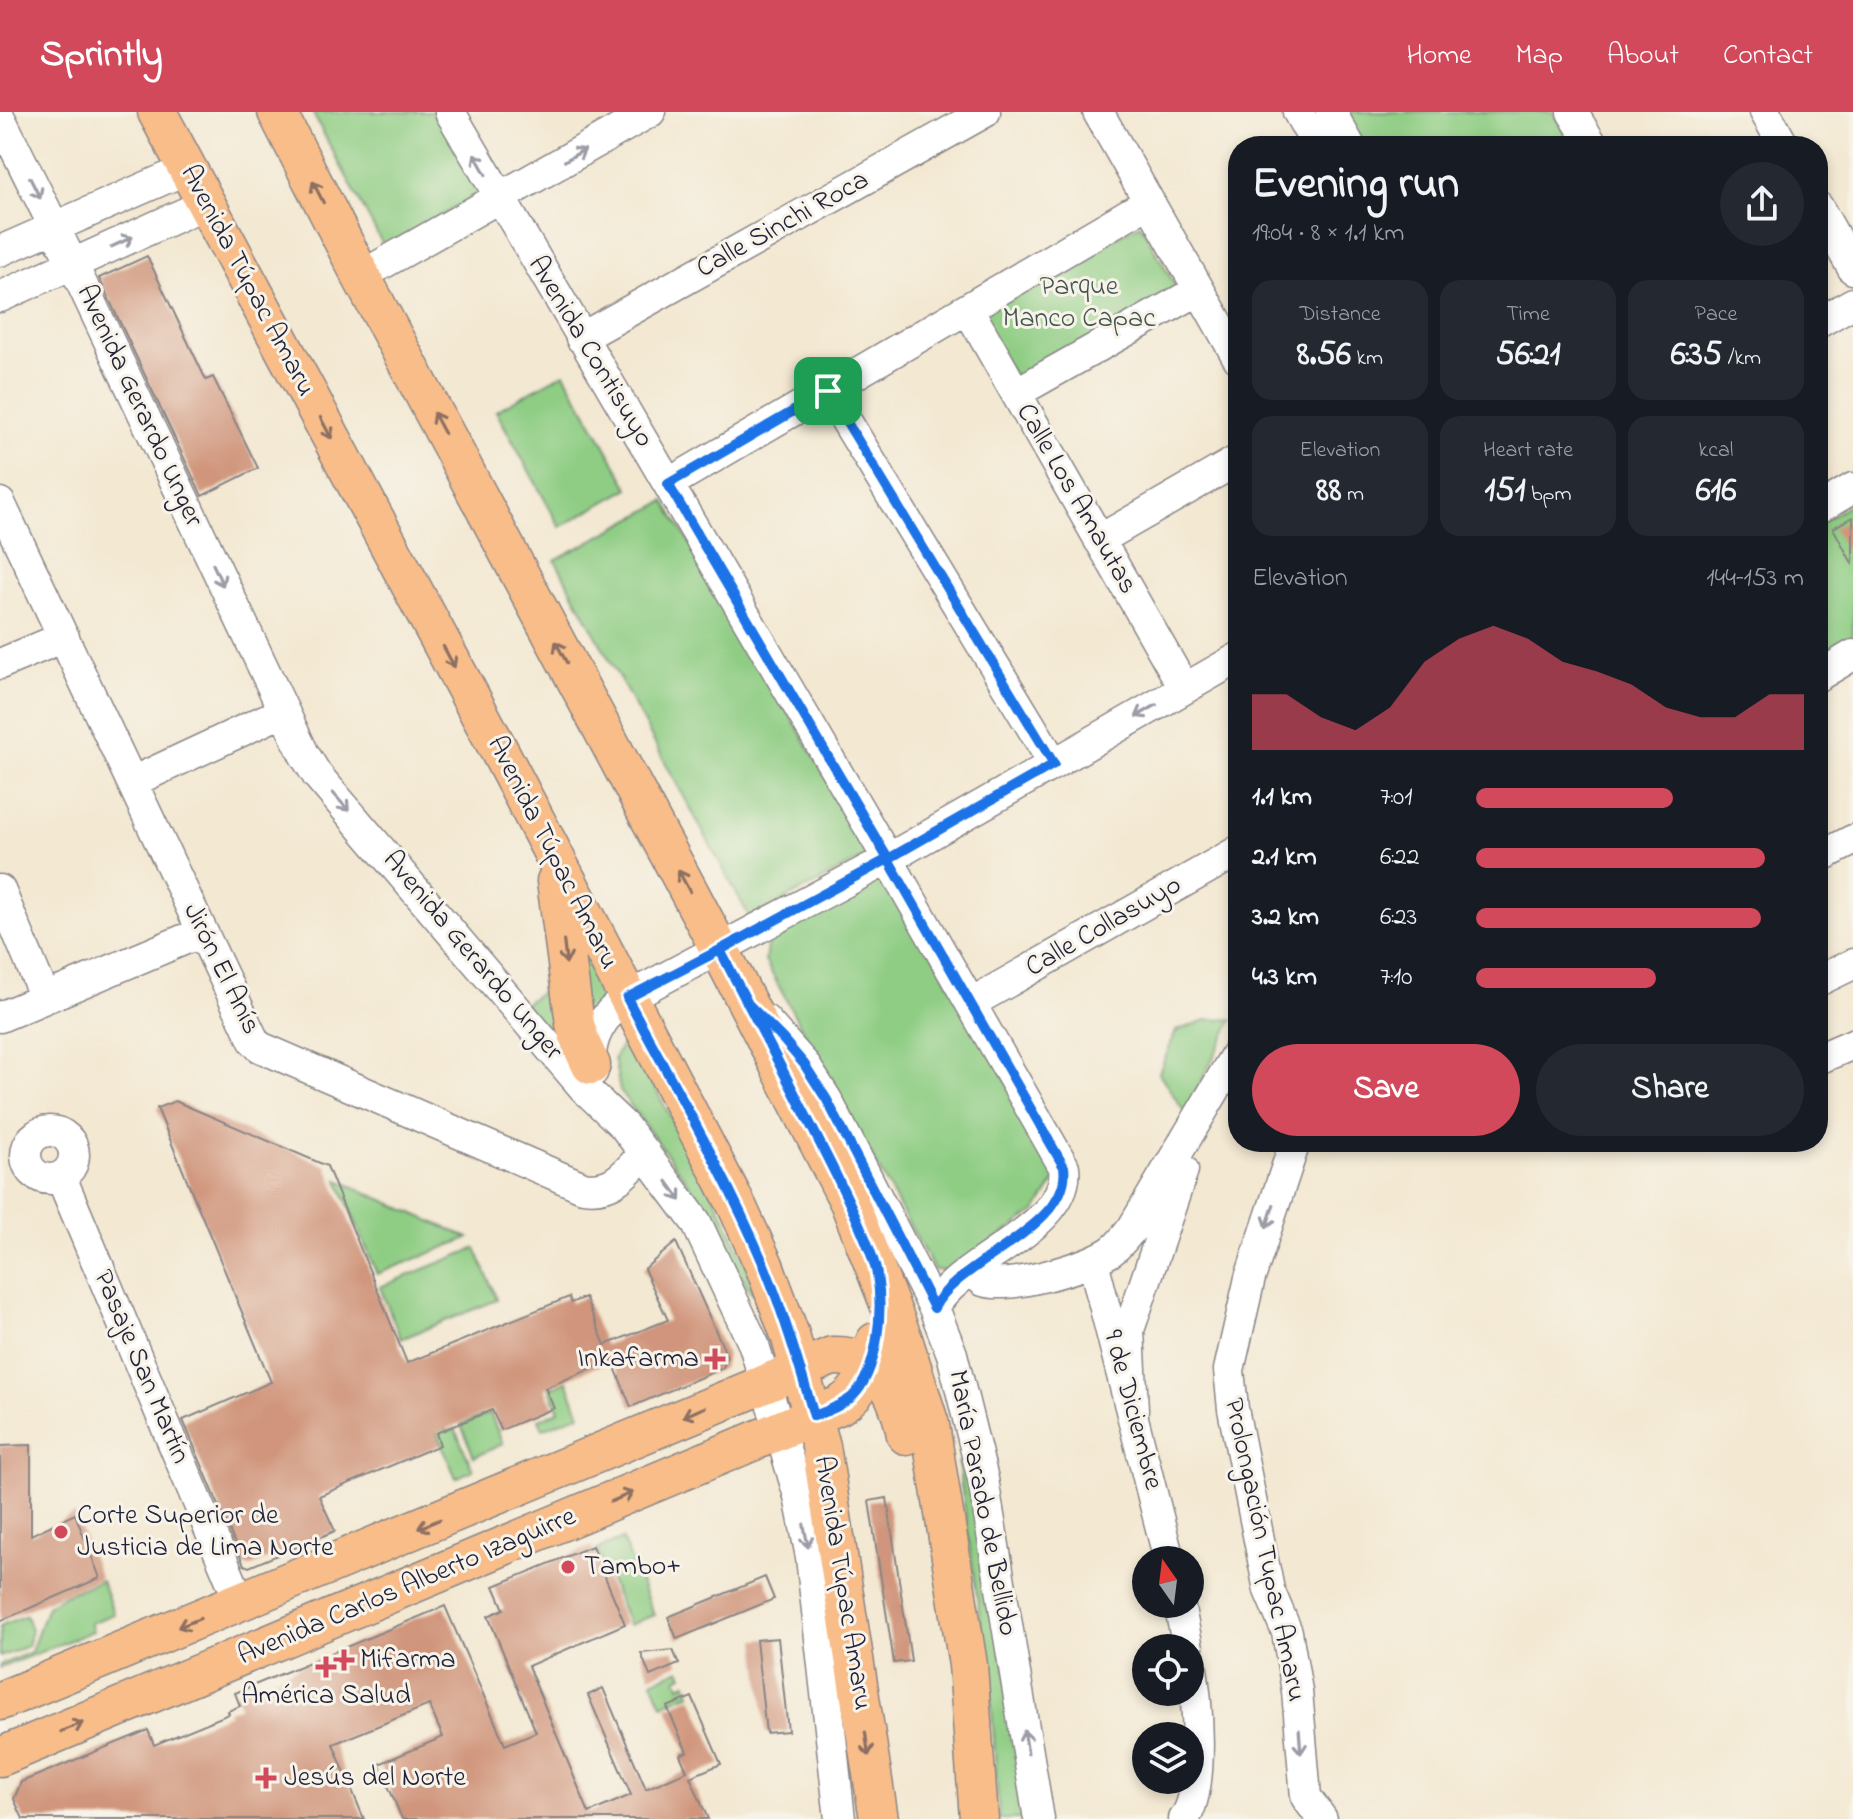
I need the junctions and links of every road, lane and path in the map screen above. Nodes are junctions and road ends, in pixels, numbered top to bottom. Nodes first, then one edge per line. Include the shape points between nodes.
1 (157, 112) edge
2 (277, 112) edge
3 (450, 112) edge
4 (650, 112) edge
5 (985, 112) edge
6 (1098, 112) edge
7 (1298, 112) edge
8 (1331, 112) edge
9 (1572, 112) edge
10 (1765, 112) edge
11 (0, 118) edge
12 (1311, 136) edge
13 (1344, 136) edge
14 (1587, 136) edge
15 (1778, 136) edge
16 (187, 169) junction
17 (499, 198) junction
18 (1149, 202) junction
19 (205, 204) junction
20 (1828, 225) edge
21 (55, 227) junction
22 (0, 251) edge
23 (73, 265) junction
24 (1853, 269) edge
25 (361, 276) junction
26 (1199, 290) junction
27 (0, 297) edge
28 (1853, 303) edge
29 (968, 309) junction
30 (1828, 317) edge
31 (581, 338) junction
32 (1228, 341) edge
33 (828, 391) junction
34 (1016, 393) junction
35 (1228, 466) edge
36 (668, 484) junction
37 (1853, 488) edge
38 (0, 503) edge
39 (1828, 503) edge
40 (1099, 540) junction
41 (64, 637) junction
42 (1853, 655) edge
43 (0, 664) edge
44 (1228, 664) edge
45 (1828, 670) edge
46 (1184, 688) junction
47 (282, 712) junction
48 (1054, 764) junction
49 (132, 782) junction
50 (1853, 840) edge
51 (549, 847) junction
52 (1828, 853) edge
53 (1228, 857) edge
54 (888, 859) junction
55 (0, 890) edge
56 (202, 932) junction
57 (720, 950) junction
58 (1853, 964) edge
59 (1828, 976) edge
60 (45, 998) junction
61 (627, 998) junction
62 (971, 1003) junction
63 (748, 1004) junction
64 (0, 1017) edge
65 (1853, 1044) edge
66 (1828, 1055) edge
67 (591, 1065) junction
68 (1228, 1067) edge
69 (1204, 1107) junction
70 (624, 1126) junction
71 (645, 1152) junction
72 (1292, 1152) edge
73 (61, 1177) dead end
74 (1093, 1261) junction
75 (974, 1270) junction
76 (877, 1271) junction
77 (934, 1308) junction
78 (870, 1365) junction
79 (783, 1375) junction
80 (1133, 1410) junction
81 (797, 1423) junction
82 (478, 1503) junction
83 (1166, 1546) edge
84 (494, 1552) junction
85 (240, 1602) junction
86 (0, 1701) edge
87 (1196, 1706) edge
88 (0, 1757) edge
89 (840, 1819) edge
90 (879, 1819) edge
91 (977, 1819) edge
92 (1039, 1819) edge
93 (1184, 1819) edge
94 (1322, 1819) edge

1 - 16 main road, Avenida Túpac Amaru
25 -> 2 main road
17 -> 3 street, Avenida Contisuyo
17 -> 4 street
5 - 31 street, Calle Sinchi Roca
6 - 18 street
7 - 12 street
8 - 13 street
9 - 14 street
10 - 15 street
11 -> 21 street, Avenida Gerardo Unger
16 - 19 main road, Avenida Túpac Amaru
16 - 21 street
17 - 25 street
17 - 31 street, Avenida Contisuyo
18 - 26 street
18 - 29 street
23 -> 19 street
19 -> 51 main road, Avenida Túpac Amaru
20 - 24 street
21 - 22 street
21 - 23 street, Avenida Gerardo Unger
23 - 27 street
23 -> 47 street, Avenida Gerardo Unger
57 -> 25 main road
26 - 32 street
26 - 34 street
28 - 30 street
29 - 33 street
29 - 34 street, Calle Los Amautas
31 - 36 street, Avenida Contisuyo
33 - 36 street
33 - 48 street
34 - 40 street, Calle Los Amautas
35 - 40 street
36 - 54 street, Avenida Contisuyo
37 - 39 street
38 - 41 street, Jirón El Anís
40 - 46 street, Calle Los Amautas
41 - 43 street
41 - 49 street, Jirón El Anís
42 - 45 street
44 - 46 street
46 -> 48 street
47 - 49 street
47 -> 70 street, Avenida Gerardo Unger via 317,775 584,1088
48 - 54 street
49 - 56 street, Jirón El Anís
50 - 52 street
51 - 61 main road, Avenida Túpac Amaru
51 -> 67 main road via 575,1024
53 - 62 street, Calle Collasuyo
54 - 57 street
54 - 62 street, Avenida Contisuyo
55 - 60 street
56 - 60 street
56 - 71 street, Jirón El Anís via 260,1047 583,1187 617,1182
57 - 61 street
57 - 63 main road
58 - 59 street
60 - 64 street
61 - 67 street via 612,1009 596,1034
61 - 79 main road, Avenida Túpac Amaru via 764,1265
62 - 75 street, Avenida Contisuyo via 1065,1176 1049,1208
63 - 76 main road via 842,1188
63 - 77 street, María Parado de Bellido via 804,1064 827,1100
65 - 66 street
67 - 70 street via 602,1096
68 - 69 street
69 - 74 street via 1132,1229 1114,1249
69 - 80 street via 1131,1323
70 - 71 street, Avenida Gerardo Unger
71 -> 79 street, Avenida Gerardo Unger via 696,1222 748,1329
72 -> 94 street, Prolongación Tupac Amaru via 1250,1278 1229,1370 1269,1590 1287,1632 1306,1797
73 - 85 street, Pasaje San Martín
74 - 75 street via 1003,1283 983,1281
74 - 80 street, 9 de Diciembre
75 - 77 street, Avenida Contisuyo via 947,1288
76 - 78 main road via 879,1319
76 - 91 main road via 930,1425 968,1665
92 -> 77 street, María Parado de Bellido via 983,1479 959,1374
78 - 79 main road, Avenida Carlos Alberto Izaguirre via 832,1356
78 - 81 main road, Avenida Carlos Alberto Izaguirre via 849,1399
78 - 91 main road via 888,1382 902,1416
79 - 81 main road, Avenida Túpac Amaru
79 -> 82 main road, Avenida Carlos Alberto Izaguirre
80 - 83 street, 9 de Diciembre
84 -> 81 main road, Avenida Carlos Alberto Izaguirre
81 -> 89 street via 799,1496 811,1557
81 -> 90 main road, Avenida Túpac Amaru via 834,1514
82 - 84 main road via 493,1507 507,1524 506,1537
82 -> 85 main road, Avenida Carlos Alberto Izaguirre
88 -> 84 main road, Avenida Carlos Alberto Izaguirre
85 -> 86 main road, Avenida Carlos Alberto Izaguirre
87 - 93 street via 1192,1797

